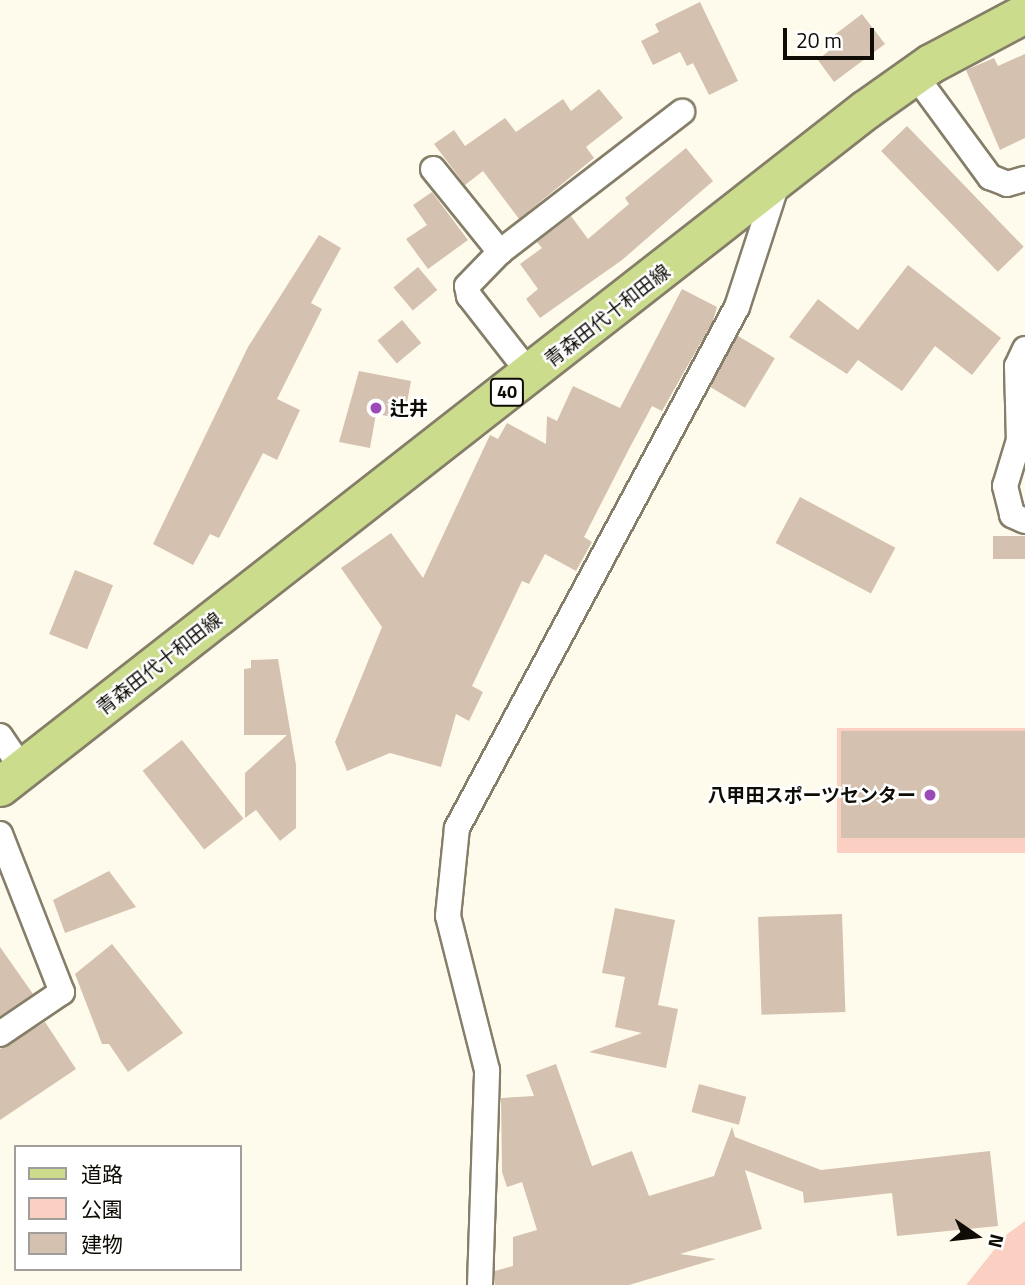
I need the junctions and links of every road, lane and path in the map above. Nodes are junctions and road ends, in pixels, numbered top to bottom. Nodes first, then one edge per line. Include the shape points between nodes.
1 (1025, 14) edge
2 (915, 75) junction
3 (682, 112) dead end
4 (433, 169) dead end
5 (1025, 179) edge
6 (776, 184) junction
7 (500, 252) junction
8 (1025, 349) edge
9 (530, 374) junction
10 (1025, 521) edge
11 (0, 736) edge
12 (11, 779) edge
13 (0, 834) edge
14 (0, 1034) edge
15 (480, 1285) edge

1 - 2 main road, 青森田代十和田線 / 40
2 - 5 street via 989,177 1007,184
2 - 6 main road, 青森田代十和田線 / 40
3 - 7 street
4 - 7 street
6 - 9 main road, 青森田代十和田線 / 40
6 - 15 street via 737,307 457,828 448,916 487,1070
7 - 9 street via 474,276 469,296
8 - 10 street via 1017,366 1018,440 1005,486 1012,515
9 - 12 main road, 青森田代十和田線 / 40
11 - 12 street
13 - 14 street via 62,992

